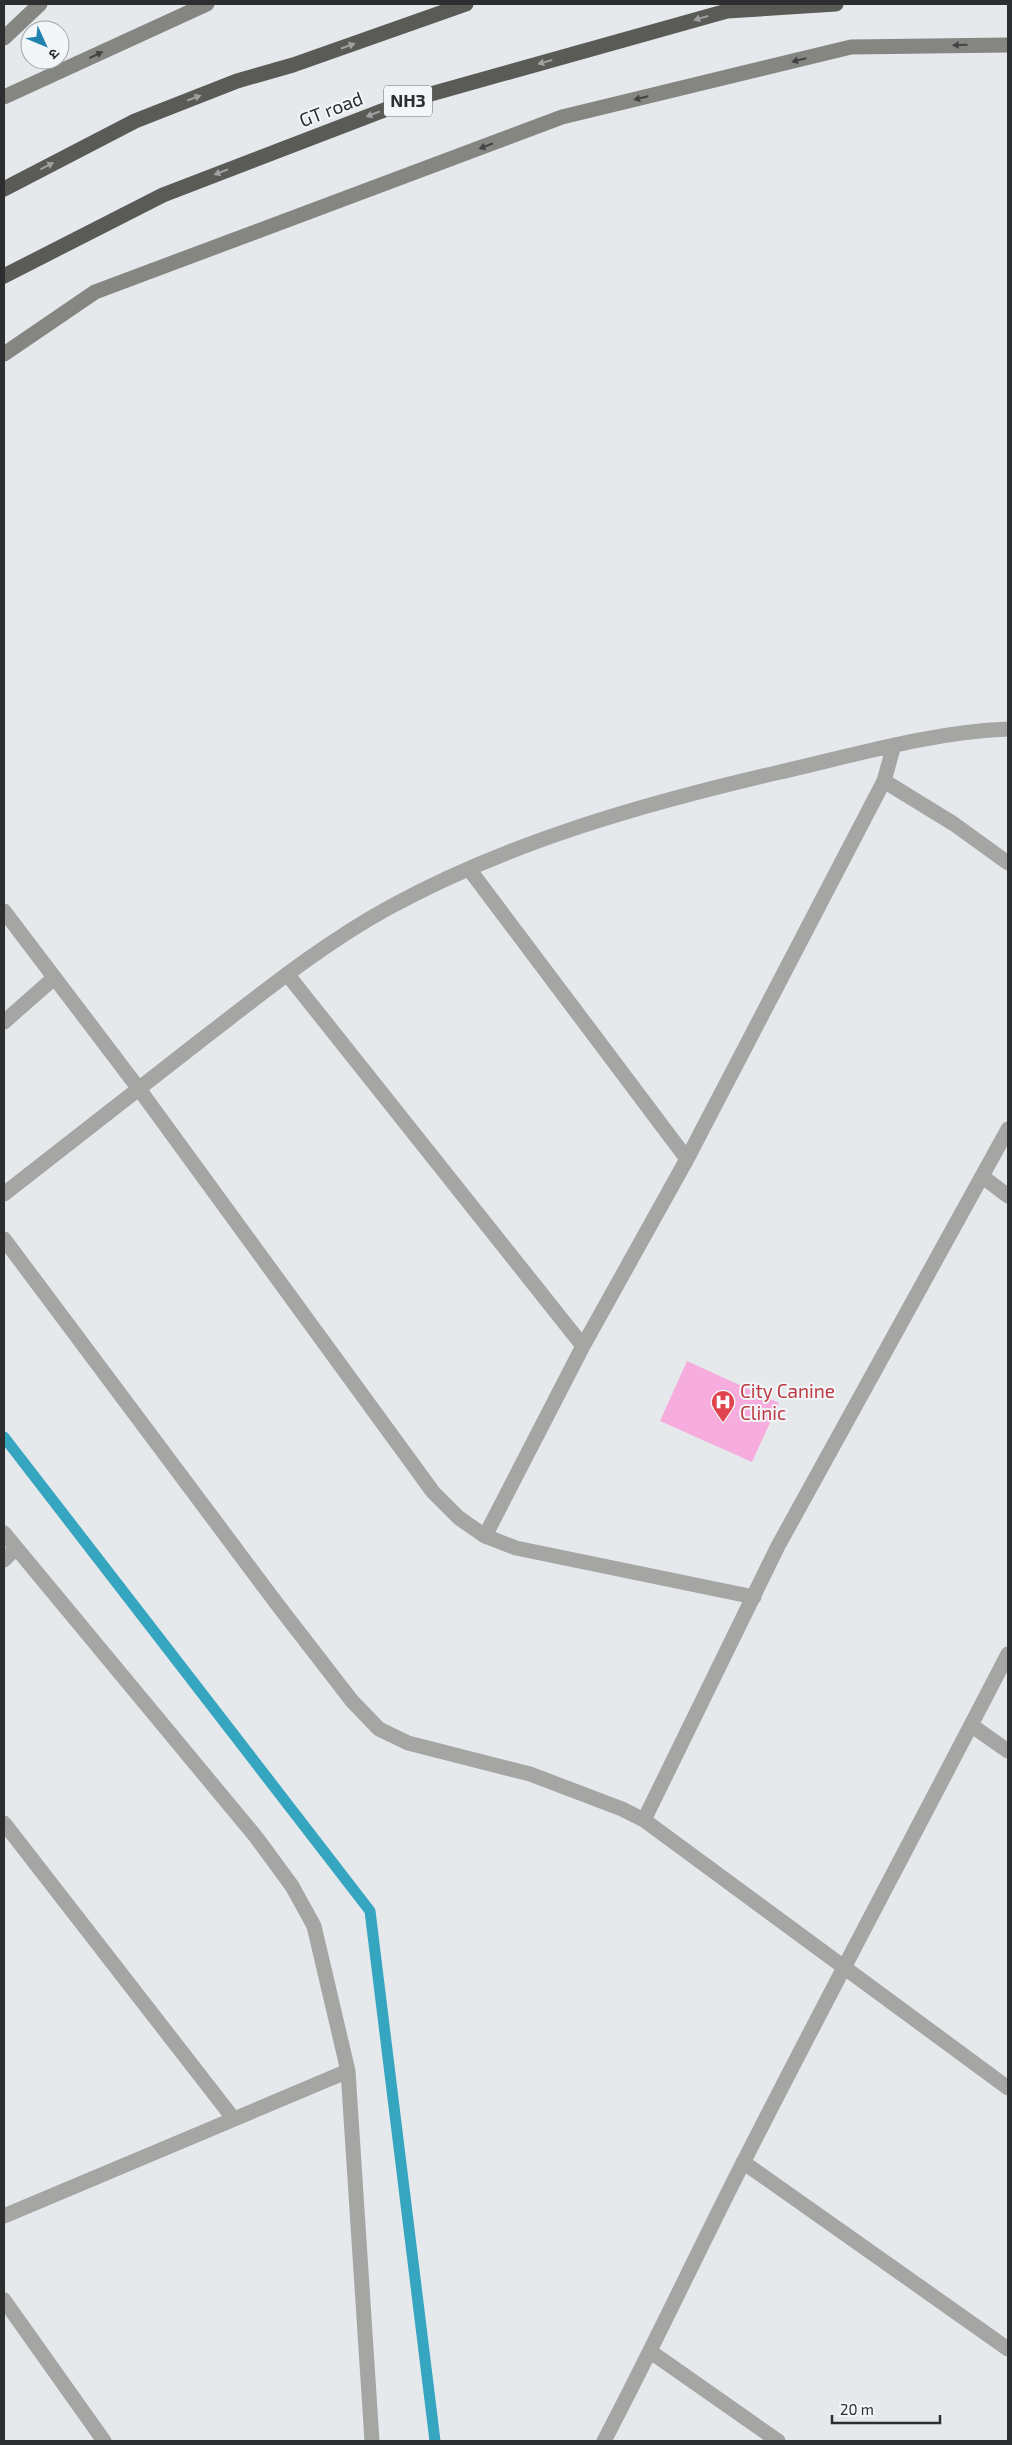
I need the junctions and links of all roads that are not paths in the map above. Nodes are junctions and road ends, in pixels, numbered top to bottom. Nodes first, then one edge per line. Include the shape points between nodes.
1 (40, 4) edge
2 (207, 4) edge
3 (466, 4) edge
4 (836, 4) edge
5 (4, 38) edge
6 (1008, 45) edge
7 (4, 97) edge
8 (4, 189) edge
9 (4, 276) edge
10 (4, 354) edge
11 (1008, 730) edge
12 (894, 746) junction
13 (884, 781) junction
14 (1008, 863) edge
15 (468, 869) junction
16 (4, 911) edge
17 (287, 974) junction
18 (54, 978) junction
19 (4, 1022) edge
20 (139, 1089) junction
21 (1008, 1128) edge
22 (687, 1159) junction
23 (983, 1177) junction
24 (4, 1194) edge
25 (1008, 1196) edge
26 (4, 1239) edge
27 (583, 1346) junction
28 (4, 1533) edge
29 (485, 1536) junction
30 (15, 1549) junction
31 (4, 1560) edge
32 (754, 1597) junction
33 (1008, 1654) edge
34 (971, 1725) junction
35 (1008, 1751) edge
36 (644, 1820) junction
37 (4, 1823) edge
38 (843, 1967) junction
39 (348, 2071) junction
40 (1008, 2088) edge
41 (233, 2118) junction
42 (743, 2162) junction
43 (4, 2216) edge
44 (4, 2300) edge
45 (1008, 2349) edge
46 (651, 2352) junction
47 (104, 2441) edge
48 (372, 2441) edge
49 (604, 2441) edge
50 (778, 2441) edge

1 - 5 main road
7 -> 2 main road
8 -> 3 highway via 136,121 237,81 293,65
4 -> 9 highway, GT road / NH3 via 727,11 413,99 163,195
6 -> 10 main road via 852,47 562,117 96,292
11 - 12 street via 984,730
12 - 13 street
12 - 15 street via 732,783 572,828
13 - 14 street via 954,824
13 - 22 street
15 - 17 street via 390,907
15 - 22 street
16 - 18 street
17 - 20 street
17 - 27 street
18 - 19 street
18 - 20 street
20 - 24 street
20 - 29 street via 433,1492 459,1518
21 - 23 street
22 - 27 street
23 - 25 street
23 - 32 street via 778,1546
26 - 36 street via 277,1604 352,1701 379,1730 408,1743 530,1774
27 - 29 street
28 - 30 street
29 - 32 street via 516,1548
30 - 31 street
30 - 39 street via 256,1838 292,1886 316,1935
32 - 36 street
33 - 34 street
34 - 35 street
34 - 38 street
36 - 38 street
37 - 41 street
38 - 40 street
38 - 42 street
39 - 41 street
39 - 48 street
41 - 43 street
42 - 45 street
42 - 46 street
44 - 47 street
46 - 49 street
46 - 50 street

